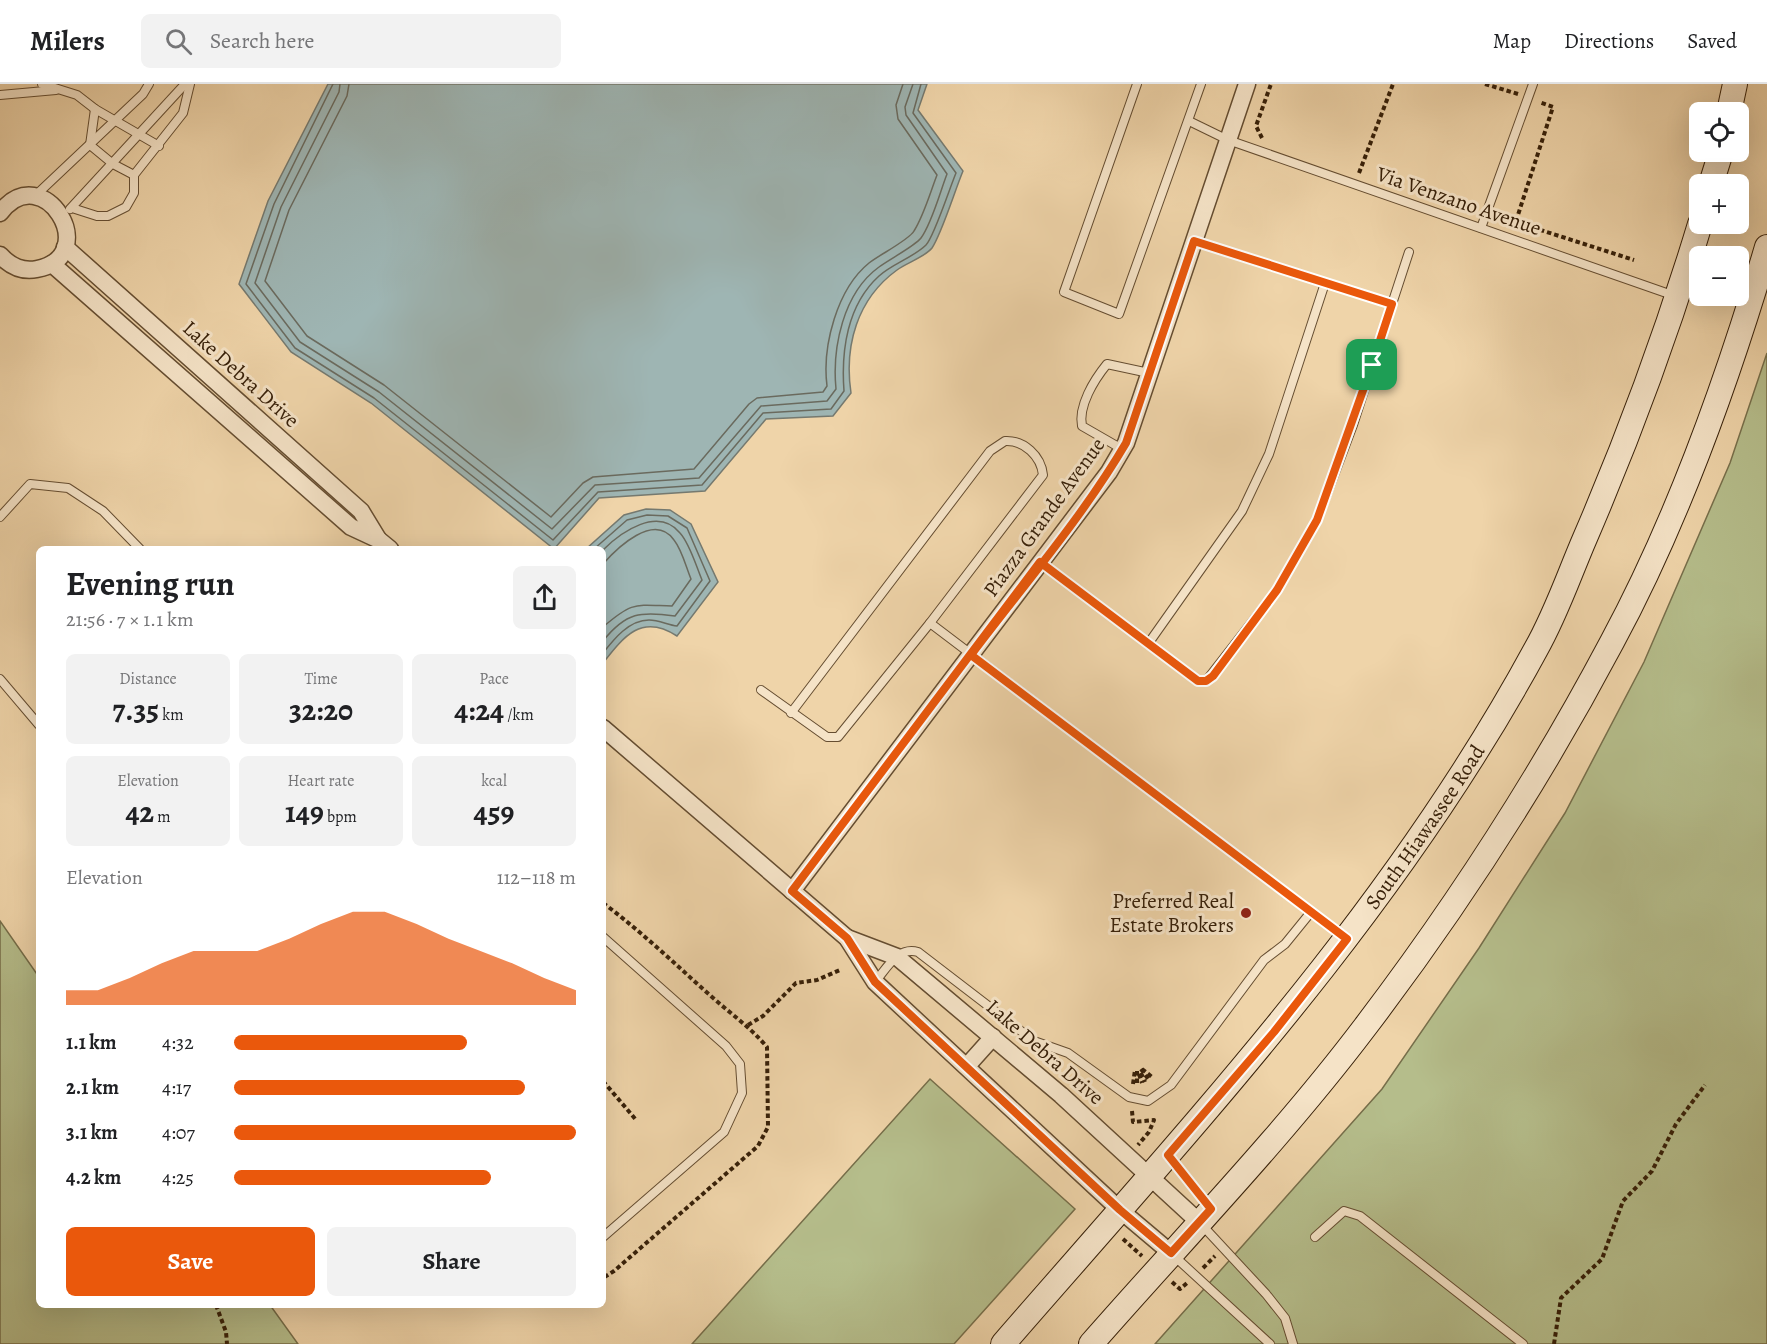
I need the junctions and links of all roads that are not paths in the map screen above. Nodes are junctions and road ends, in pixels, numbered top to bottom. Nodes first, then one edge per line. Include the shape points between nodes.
1 (42, 84) edge
2 (149, 84) edge
3 (187, 84) edge
4 (1137, 84) edge
5 (1201, 84) edge
6 (1247, 84) edge
7 (1735, 84) edge
8 (1534, 85) edge
9 (54, 87) edge
10 (0, 95) edge
11 (1731, 102) edge
12 (95, 109) junction
13 (114, 120) junction
14 (1189, 121) junction
15 (141, 135) junction
16 (1228, 140) junction
17 (90, 146) junction
18 (159, 146) junction
19 (113, 164) junction
20 (134, 175) junction
21 (34, 197) junction
22 (4, 202) edge
23 (67, 211) junction
24 (1481, 228) junction
25 (1697, 234) edge
26 (1194, 241) junction
27 (65, 247) junction
28 (1767, 247) edge
29 (1409, 252) dead end
30 (0, 255) edge
31 (52, 264) junction
32 (1324, 283) junction
33 (1678, 297) junction
34 (1392, 304) junction
35 (1149, 373) junction
36 (1122, 449) junction
37 (0, 517) edge
38 (384, 545) edge
39 (137, 546) edge
40 (1040, 562) junction
41 (930, 623) junction
42 (1149, 644) junction
43 (971, 655) junction
44 (0, 679) edge
45 (761, 690) dead end
46 (791, 713) junction
47 (36, 721) edge
48 (606, 731) edge
49 (792, 891) junction
50 (1311, 912) junction
51 (847, 938) junction
52 (1347, 939) junction
53 (606, 940) edge
54 (897, 957) junction
55 (875, 982) junction
56 (993, 1037) junction
57 (967, 1066) junction
58 (1151, 1175) junction
59 (1205, 1215) junction
60 (1113, 1217) junction
61 (606, 1234) edge
62 (1315, 1237) dead end
63 (1164, 1261) junction
64 (1003, 1344) edge
65 (1091, 1344) edge
66 (1270, 1344) edge
67 (1293, 1344) edge
68 (1523, 1344) edge

1 - 9 lane
2 - 13 lane
3 - 15 lane
3 - 18 lane via 183,113
4 - 14 lane via 1064,292 1119,314
5 - 14 lane
6 - 16 street, Piazza Grande Avenue
7 - 11 street
8 - 24 lane
9 - 10 lane
9 - 12 lane via 77,95
12 - 13 lane
12 - 17 lane
13 - 15 lane
13 - 17 lane
14 - 16 lane, Via Venzano Avenue
15 - 18 lane
15 - 19 lane
16 - 24 lane, Via Venzano Avenue
16 - 26 street, Piazza Grande Avenue
17 - 19 lane
17 - 21 lane
18 - 20 lane
19 - 20 lane
19 - 23 lane
20 - 23 lane via 134,193 126,207 108,216
21 - 22 street
21 - 23 street
23 - 27 street
24 - 33 lane, Via Venzano Avenue
25 - 33 street, South Hiawassee Road
26 - 32 lane
26 - 35 street, Piazza Grande Avenue
27 - 31 street
27 - 38 street, Lake Debra Drive via 361,511
28 - 59 street via 1741,335 1674,510 1613,641 1535,776 1457,899 1364,1028
29 - 34 lane
30 - 31 street via 12,266 29,271
31 - 38 street, Lake Debra Drive via 351,527
32 - 34 lane
32 - 42 lane via 1269,454 1242,511
33 - 52 street, South Hiawassee Road via 1606,490 1537,648 1406,860
34 - 42 lane via 1317,520 1277,590 1206,681 1198,681
35 - 36 street, Piazza Grande Avenue
35 - 36 lane via 1107,364 1098,374 1080,415 1082,426
36 - 40 street, Piazza Grande Avenue
37 - 39 lane via 30,484 68,488 103,511
40 - 42 lane
40 - 43 street, Piazza Grande Avenue
41 - 43 lane
41 - 46 lane via 838,737 827,737
41 - 46 lane via 1043,475 1038,460 1021,444 1005,441 990,451
43 - 49 street, Piazza Grande Avenue
43 - 50 lane
44 - 47 lane
45 - 46 lane
48 - 49 street, Lake Debra Drive
49 - 51 street, Lake Debra Drive
50 - 52 lane
50 - 54 lane via 1285,944 1264,960 1171,1085 1148,1101 1129,1097 1068,1053 1034,1041 918,952 905,950
51 - 54 street, Lake Debra Drive
51 - 55 street, Lake Debra Drive
52 - 58 street, South Hiawassee Road via 1274,1032
53 - 61 lane via 726,1046 740,1064 742,1093 724,1132
54 - 55 lane
54 - 56 street, Lake Debra Drive
55 - 57 street, Lake Debra Drive
56 - 57 street
56 - 58 street, Lake Debra Drive
57 - 60 street, Lake Debra Drive
58 - 59 street, Lake Debra Drive
58 - 60 street, South Hiawassee Road
59 - 63 street
59 - 67 lane via 1223,1248 1285,1318
60 - 63 street, Lake Debra Drive
60 - 64 street, South Hiawassee Road
62 - 68 lane via 1344,1211 1360,1216
63 - 65 street
63 - 66 lane via 1195,1275

